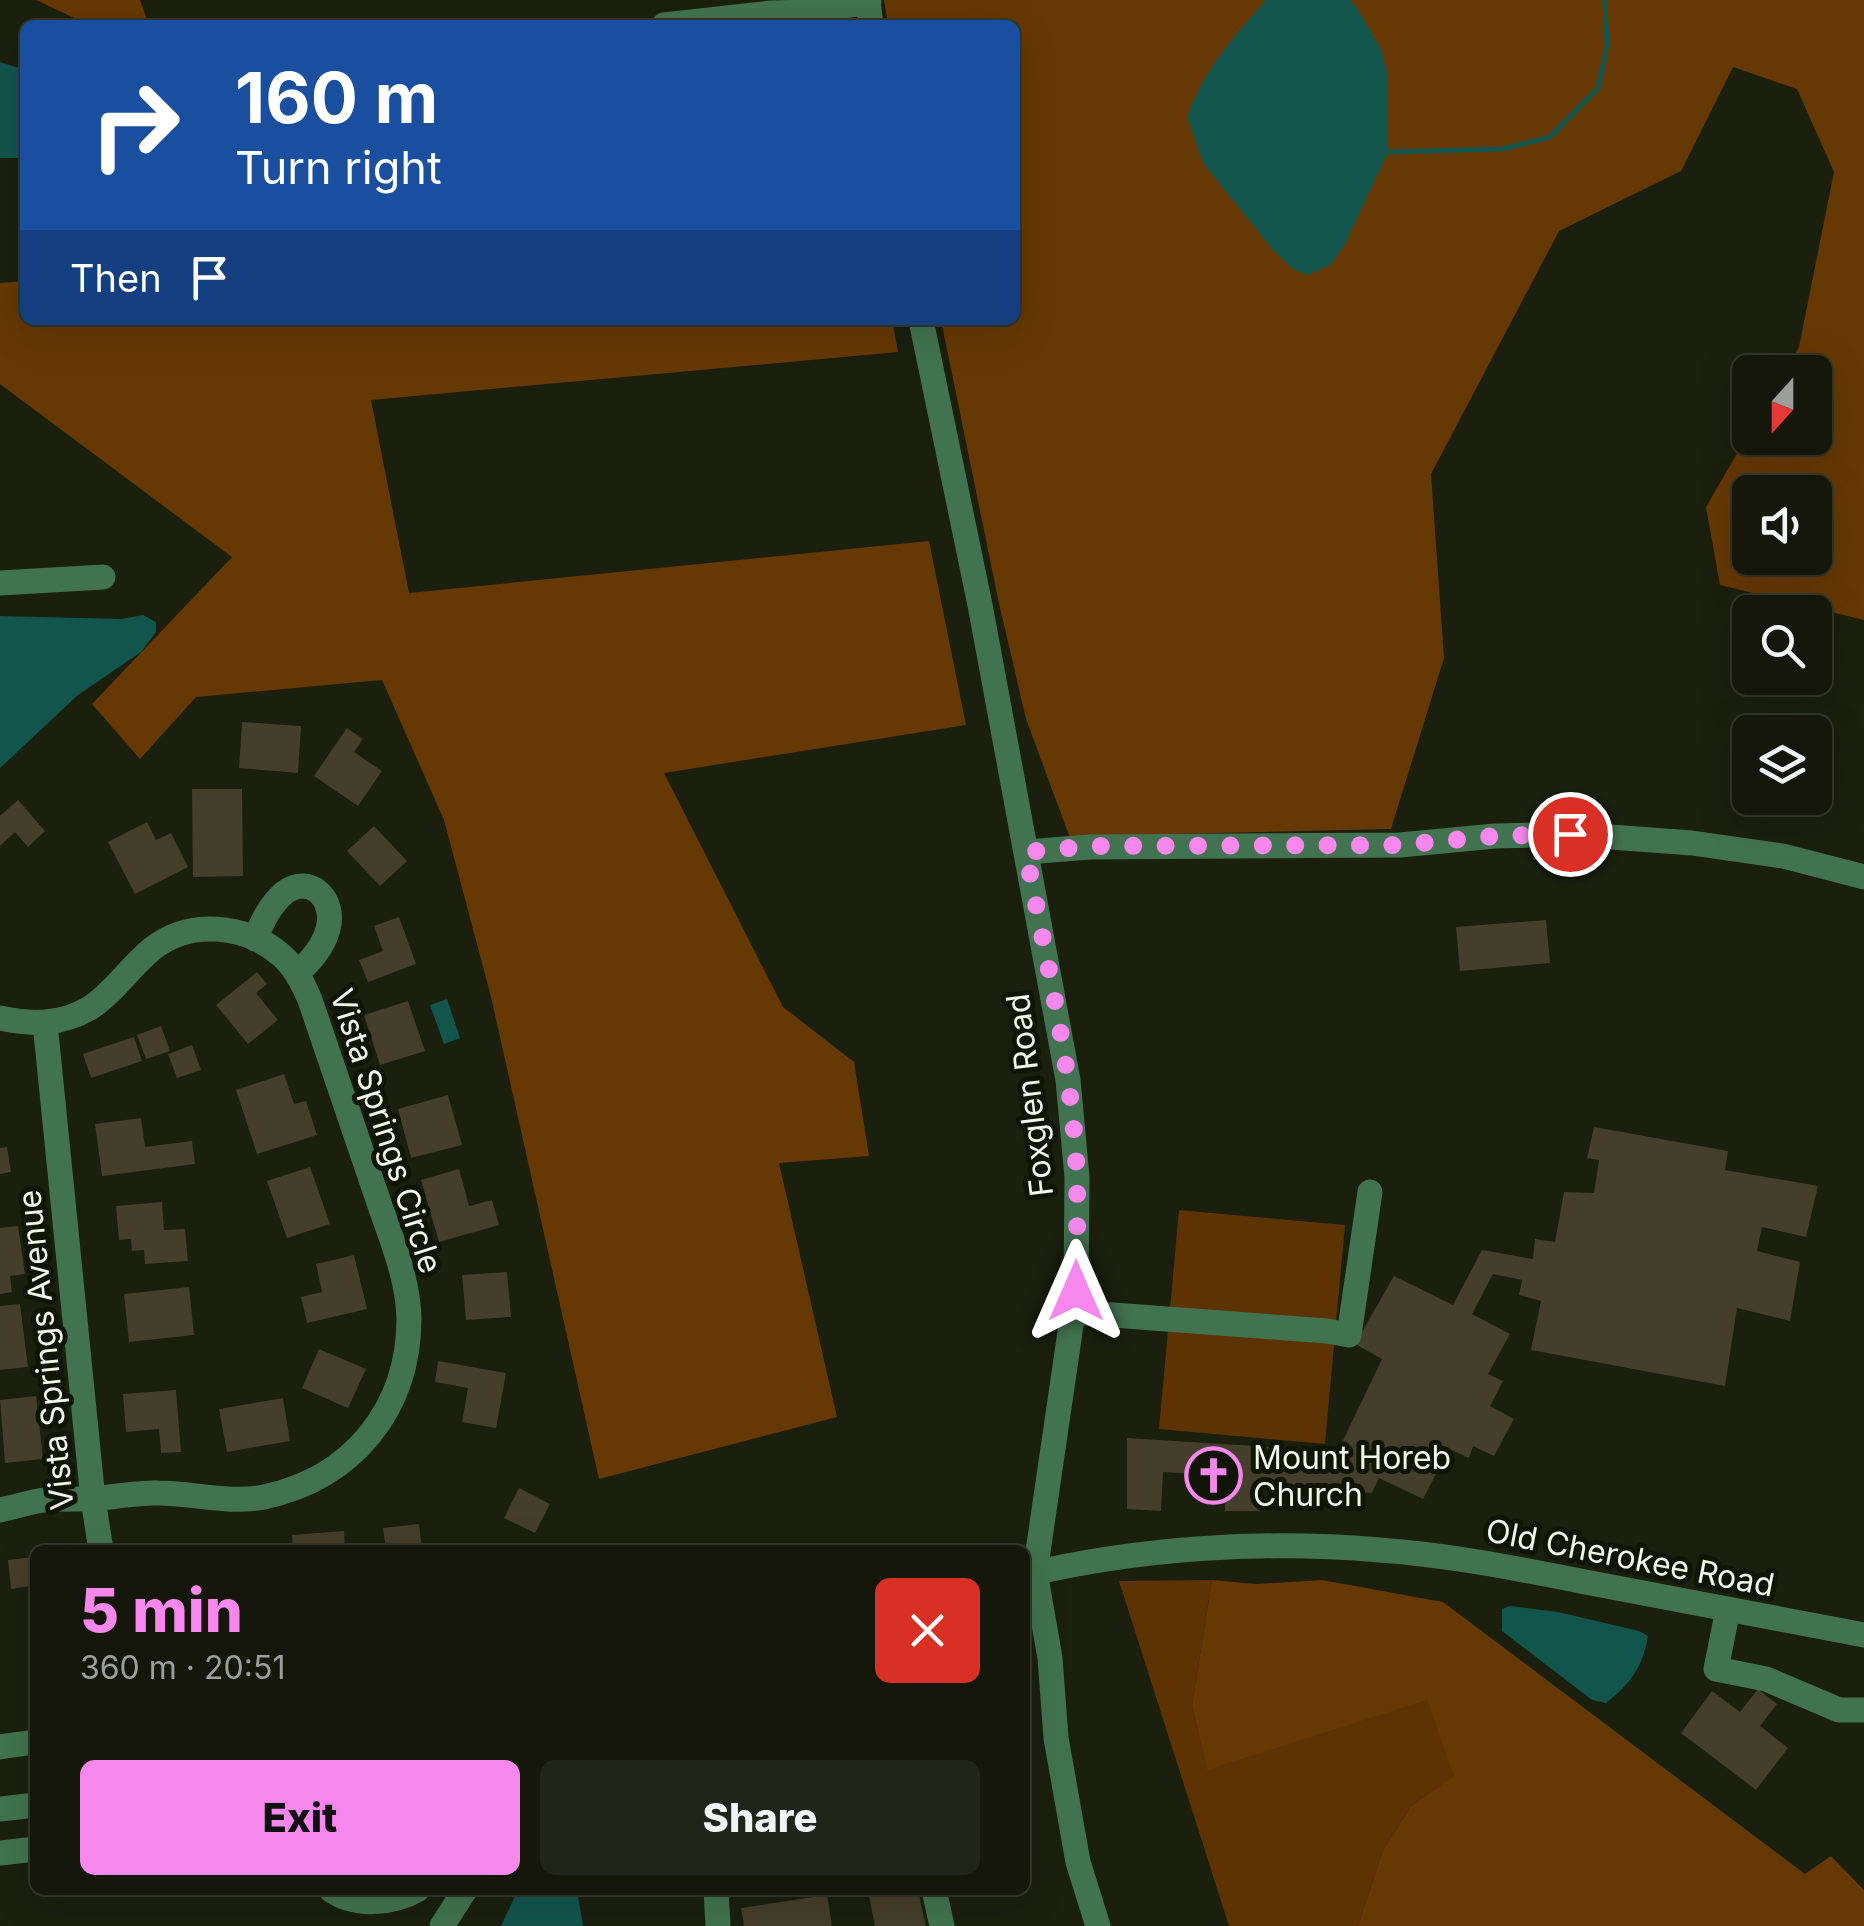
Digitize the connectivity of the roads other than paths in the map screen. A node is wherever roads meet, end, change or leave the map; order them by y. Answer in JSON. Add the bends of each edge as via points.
{"nodes":[{"id":1,"x":870,"y":9,"type":"edge"},
{"id":2,"x":709,"y":20,"type":"edge"},
{"id":3,"x":922,"y":325,"type":"edge"},
{"id":4,"x":103,"y":576,"type":"dead end"},
{"id":5,"x":0,"y":582,"type":"edge"},
{"id":6,"x":1026,"y":852,"type":"junction"},
{"id":7,"x":1864,"y":877,"type":"edge"},
{"id":8,"x":255,"y":939,"type":"junction"},
{"id":9,"x":297,"y":974,"type":"junction"},
{"id":10,"x":0,"y":1018,"type":"edge"},
{"id":11,"x":45,"y":1023,"type":"junction"},
{"id":12,"x":1370,"y":1192,"type":"dead end"},
{"id":13,"x":1074,"y":1312,"type":"junction"},
{"id":14,"x":93,"y":1499,"type":"junction"},
{"id":15,"x":0,"y":1510,"type":"edge"},
{"id":16,"x":100,"y":1545,"type":"edge"},
{"id":17,"x":1030,"y":1573,"type":"edge"},
{"id":18,"x":1728,"y":1609,"type":"junction"},
{"id":19,"x":1864,"y":1636,"type":"edge"},
{"id":20,"x":1864,"y":1710,"type":"edge"},
{"id":21,"x":30,"y":1743,"type":"edge"},
{"id":22,"x":0,"y":1746,"type":"edge"},
{"id":23,"x":30,"y":1806,"type":"edge"},
{"id":24,"x":0,"y":1809,"type":"edge"},
{"id":25,"x":30,"y":1850,"type":"edge"},
{"id":26,"x":0,"y":1853,"type":"edge"},
{"id":27,"x":338,"y":1895,"type":"edge"},
{"id":28,"x":406,"y":1895,"type":"edge"},
{"id":29,"x":462,"y":1895,"type":"edge"},
{"id":30,"x":716,"y":1895,"type":"edge"},
{"id":31,"x":935,"y":1895,"type":"edge"},
{"id":32,"x":442,"y":1926,"type":"edge"},
{"id":33,"x":718,"y":1926,"type":"edge"},
{"id":34,"x":942,"y":1926,"type":"edge"},
{"id":35,"x":1098,"y":1926,"type":"edge"}],
"edges":[{"from":1,"to":2,"type":"street"},
{"from":3,"to":6,"type":"street","name":"Foxglen Road"},
{"from":4,"to":5,"type":"street"},
{"from":6,"to":7,"type":"street","via":[[1400,845],[1570,834],[1783,856]]},
{"from":6,"to":13,"type":"street","name":"Foxglen Road","via":[[1074,1132]]},
{"from":8,"to":9,"type":"street","name":"Vista Springs Circle"},
{"from":8,"to":9,"type":"street","via":[[287,890],[315,889],[326,899],[328,931]]},
{"from":8,"to":11,"type":"street","name":"Vista Springs Circle","via":[[215,928],[182,934],[154,947],[91,1007]]},
{"from":9,"to":14,"type":"street","name":"Vista Springs Circle","via":[[407,1298],[399,1386],[352,1455],[302,1484],[248,1499],[157,1492]]},
{"from":10,"to":11,"type":"street","name":"Vista Springs Circle"},
{"from":11,"to":14,"type":"street","name":"Vista Springs Avenue"},
{"from":12,"to":13,"type":"street","via":[[1349,1334]]},
{"from":13,"to":17,"type":"street","name":"Foxglen Road"},
{"from":14,"to":15,"type":"street","name":"Vista Springs Circle"},
{"from":14,"to":16,"type":"street","name":"Vista Springs Avenue"},
{"from":17,"to":18,"type":"street","name":"Old Cherokee Road","via":[[1170,1552],[1380,1550]]},
{"from":17,"to":35,"type":"street","name":"Foxglen Road","via":[[1050,1658],[1078,1862]]},
{"from":18,"to":19,"type":"street","name":"Old Cherokee Road"},
{"from":18,"to":20,"type":"street","via":[[1716,1669],[1766,1680],[1840,1710]]},
{"from":21,"to":22,"type":"street"},
{"from":23,"to":24,"type":"street"},
{"from":25,"to":26,"type":"street"},
{"from":27,"to":28,"type":"street","via":[[375,1902]]},
{"from":29,"to":32,"type":"street"},
{"from":30,"to":33,"type":"street"},
{"from":31,"to":34,"type":"street"}]}
